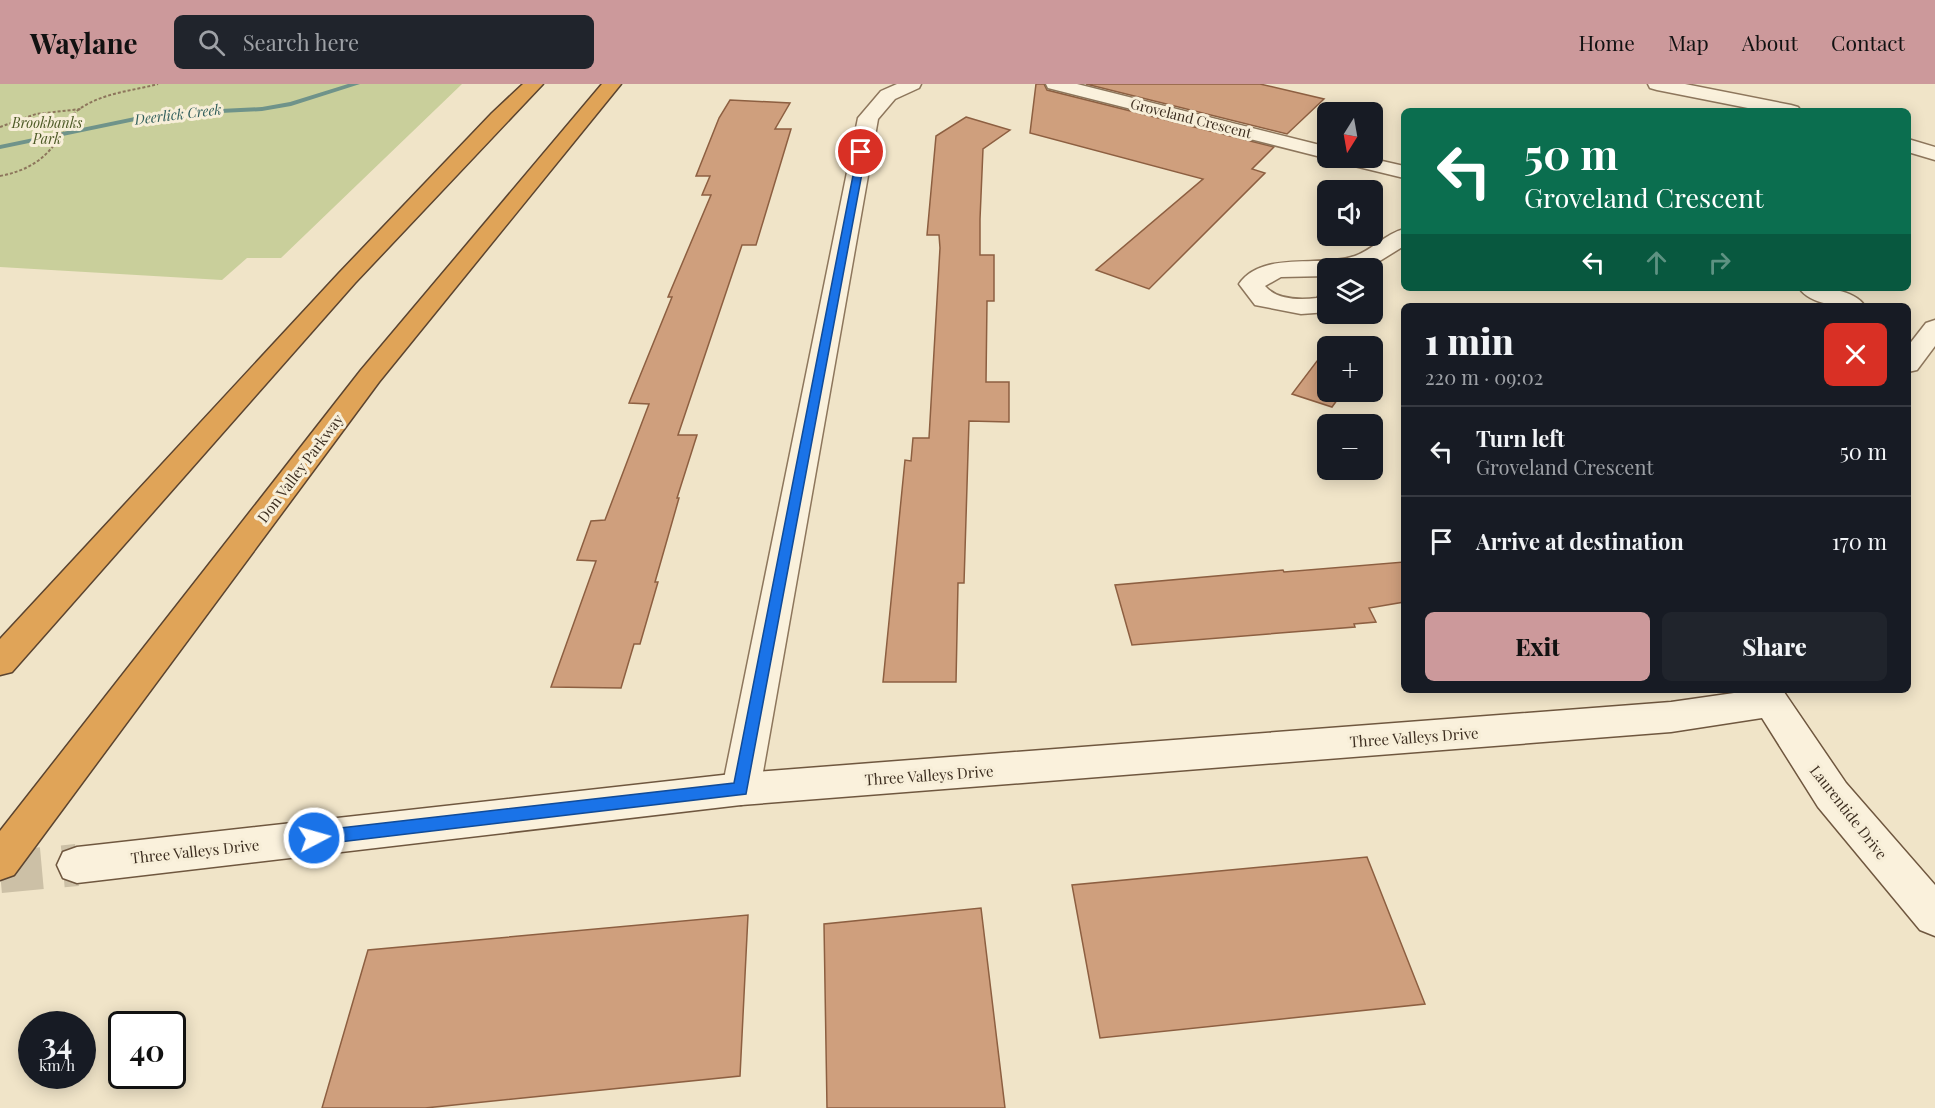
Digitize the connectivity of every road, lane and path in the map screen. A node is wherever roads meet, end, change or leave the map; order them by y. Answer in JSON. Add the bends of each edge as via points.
{"nodes":[{"id":1,"x":158,"y":84,"type":"edge"},
{"id":2,"x":534,"y":84,"type":"edge"},
{"id":3,"x":612,"y":84,"type":"edge"},
{"id":4,"x":912,"y":84,"type":"edge"},
{"id":5,"x":1055,"y":84,"type":"edge"},
{"id":6,"x":1657,"y":84,"type":"edge"},
{"id":7,"x":1776,"y":108,"type":"edge"},
{"id":8,"x":82,"y":109,"type":"junction"},
{"id":9,"x":0,"y":127,"type":"edge"},
{"id":10,"x":1911,"y":146,"type":"edge"},
{"id":11,"x":1317,"y":150,"type":"edge"},
{"id":12,"x":1935,"y":153,"type":"edge"},
{"id":13,"x":1383,"y":167,"type":"edge"},
{"id":14,"x":1401,"y":171,"type":"edge"},
{"id":15,"x":0,"y":176,"type":"edge"},
{"id":16,"x":1401,"y":238,"type":"edge"},
{"id":17,"x":1368,"y":258,"type":"edge"},
{"id":18,"x":1317,"y":272,"type":"edge"},
{"id":19,"x":1818,"y":291,"type":"edge"},
{"id":20,"x":1846,"y":303,"type":"edge"},
{"id":21,"x":1317,"y":306,"type":"edge"},
{"id":22,"x":1924,"y":331,"type":"edge"},
{"id":23,"x":1911,"y":358,"type":"edge"},
{"id":24,"x":0,"y":663,"type":"edge"},
{"id":25,"x":1770,"y":696,"type":"edge"},
{"id":26,"x":741,"y":789,"type":"junction"},
{"id":27,"x":0,"y":862,"type":"edge"},
{"id":28,"x":76,"y":865,"type":"tunnel mouth"},
{"id":29,"x":1935,"y":916,"type":"edge"}],
"edges":[{"from":1,"to":8,"type":"path","via":[[105,96]]},
{"from":2,"to":24,"type":"highway","via":[[347,278]]},
{"from":3,"to":27,"type":"highway","name":"Don Valley Parkway","via":[[370,376]]},
{"from":4,"to":26,"type":"street","via":[[888,95],[868,118]]},
{"from":5,"to":11,"type":"street","name":"Groveland Crescent"},
{"from":6,"to":7,"type":"street"},
{"from":8,"to":9,"type":"path","via":[[36,114]]},
{"from":8,"to":15,"type":"path","via":[[72,116],[50,154],[36,165]]},
{"from":10,"to":12,"type":"street"},
{"from":13,"to":14,"type":"street"},
{"from":16,"to":17,"type":"street"},
{"from":18,"to":21,"type":"street","via":[[1276,270],[1251,284],[1264,300],[1300,307]]},
{"from":19,"to":20,"type":"street"},
{"from":22,"to":23,"type":"street"},
{"from":25,"to":26,"type":"street","name":"Three Valleys Drive","via":[[1671,717]]},
{"from":25,"to":29,"type":"street","name":"Laurentide Drive","via":[[1832,795]]},
{"from":26,"to":28,"type":"street","name":"Three Valleys Drive"}]}
